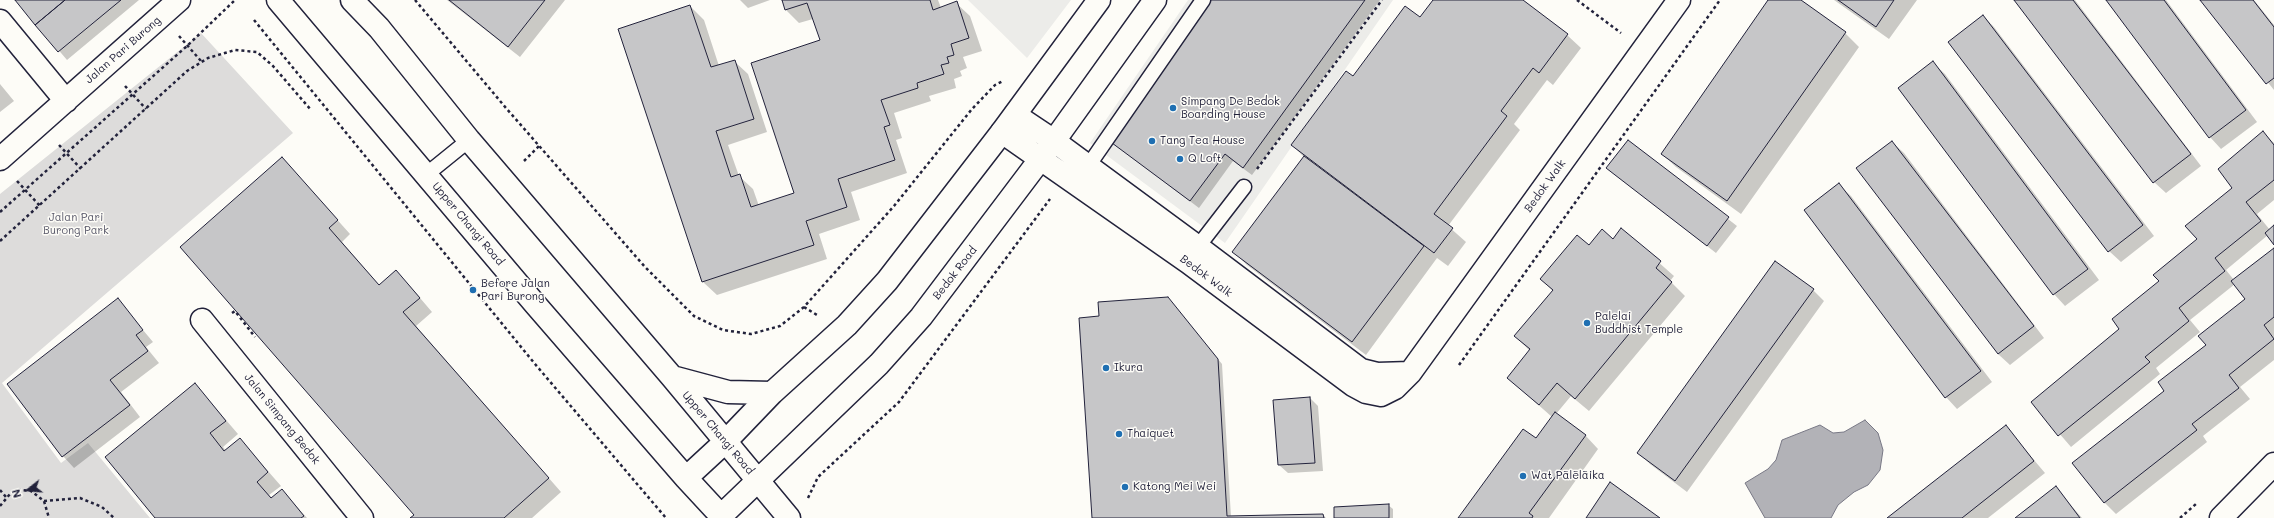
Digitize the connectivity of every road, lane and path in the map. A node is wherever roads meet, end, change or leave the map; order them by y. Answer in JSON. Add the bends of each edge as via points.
{"nodes":[{"id":1,"x":179,"y":0,"type":"edge"},
{"id":2,"x":235,"y":0,"type":"edge"},
{"id":3,"x":278,"y":0,"type":"edge"},
{"id":4,"x":352,"y":0,"type":"edge"},
{"id":5,"x":415,"y":0,"type":"edge"},
{"id":6,"x":1099,"y":0,"type":"edge"},
{"id":7,"x":1155,"y":0,"type":"edge"},
{"id":8,"x":1203,"y":0,"type":"edge"},
{"id":9,"x":1382,"y":0,"type":"edge"},
{"id":10,"x":1576,"y":0,"type":"edge"},
{"id":11,"x":1679,"y":0,"type":"edge"},
{"id":12,"x":1720,"y":0,"type":"edge"},
{"id":13,"x":163,"y":14,"type":"junction"},
{"id":14,"x":254,"y":20,"type":"dead end"},
{"id":15,"x":0,"y":21,"type":"edge"},
{"id":16,"x":187,"y":46,"type":"junction"},
{"id":17,"x":1644,"y":49,"type":"junction"},
{"id":18,"x":201,"y":62,"type":"junction"},
{"id":19,"x":1007,"y":79,"type":"dead end"},
{"id":20,"x":66,"y":101,"type":"junction"},
{"id":21,"x":311,"y":110,"type":"dead end"},
{"id":22,"x":1015,"y":115,"type":"junction"},
{"id":23,"x":40,"y":124,"type":"junction"},
{"id":24,"x":1002,"y":132,"type":"junction"},
{"id":25,"x":469,"y":140,"type":"junction"},
{"id":26,"x":1048,"y":150,"type":"junction"},
{"id":27,"x":67,"y":153,"type":"junction"},
{"id":28,"x":0,"y":159,"type":"edge"},
{"id":29,"x":80,"y":169,"type":"junction"},
{"id":30,"x":427,"y":174,"type":"junction"},
{"id":31,"x":1082,"y":174,"type":"junction"},
{"id":32,"x":1244,"y":187,"type":"joint"},
{"id":33,"x":25,"y":190,"type":"junction"},
{"id":34,"x":40,"y":206,"type":"junction"},
{"id":35,"x":0,"y":212,"type":"edge"},
{"id":36,"x":0,"y":241,"type":"edge"},
{"id":37,"x":1193,"y":254,"type":"junction"},
{"id":38,"x":202,"y":320,"type":"dead end"},
{"id":39,"x":1459,"y":366,"type":"dead end"},
{"id":40,"x":672,"y":377,"type":"junction"},
{"id":41,"x":772,"y":393,"type":"junction"},
{"id":42,"x":725,"y":442,"type":"junction"},
{"id":43,"x":2274,"y":464,"type":"edge"},
{"id":44,"x":686,"y":478,"type":"junction"},
{"id":45,"x":758,"y":482,"type":"junction"},
{"id":46,"x":0,"y":490,"type":"edge"},
{"id":47,"x":6,"y":497,"type":"junction"},
{"id":48,"x":44,"y":501,"type":"junction"},
{"id":49,"x":0,"y":506,"type":"edge"},
{"id":50,"x":722,"y":517,"type":"edge"},
{"id":51,"x":49,"y":518,"type":"edge"},
{"id":52,"x":114,"y":518,"type":"edge"},
{"id":53,"x":362,"y":518,"type":"edge"},
{"id":54,"x":666,"y":518,"type":"edge"},
{"id":55,"x":789,"y":518,"type":"edge"},
{"id":56,"x":2221,"y":518,"type":"edge"}],
"edges":[{"from":1,"to":13,"type":"street","name":"Jalan Pari Burong"},
{"from":2,"to":16,"type":"path"},
{"from":3,"to":30,"type":"street","name":"Upper Changi Road"},
{"from":4,"to":25,"type":"street","name":"Upper Changi Road","via":[[379,28]]},
{"from":5,"to":19,"type":"path","via":[[645,268],[694,316],[723,330],[751,334],[780,326],[804,307],[894,206],[972,109],[995,85]]},
{"from":6,"to":22,"type":"street"},
{"from":7,"to":26,"type":"street","name":"Bedok Road"},
{"from":8,"to":31,"type":"lane"},
{"from":9,"to":32,"type":"path"},
{"from":10,"to":17,"type":"path"},
{"from":11,"to":17,"type":"street","name":"Bedok Walk"},
{"from":12,"to":39,"type":"path"},
{"from":13,"to":16,"type":"path"},
{"from":13,"to":20,"type":"street","name":"Jalan Pari Burong"},
{"from":14,"to":54,"type":"path","via":[[535,364]]},
{"from":15,"to":20,"type":"street"},
{"from":16,"to":18,"type":"path"},
{"from":16,"to":27,"type":"path"},
{"from":17,"to":37,"type":"street","name":"Bedok Walk","via":[[1410,373],[1377,374],[1361,370]]},
{"from":18,"to":21,"type":"path","via":[[235,50],[257,52],[273,66]]},
{"from":18,"to":29,"type":"path","via":[[187,71]]},
{"from":20,"to":23,"type":"street","name":"Jalan Pari Burong"},
{"from":22,"to":24,"type":"street"},
{"from":22,"to":26,"type":"street","name":"Bedok Walk"},
{"from":23,"to":27,"type":"path"},
{"from":23,"to":28,"type":"street","name":"Jalan Pari Burong"},
{"from":24,"to":26,"type":"street","name":"Bedok Walk"},
{"from":24,"to":41,"type":"street","via":[[887,281],[847,325]]},
{"from":25,"to":30,"type":"lane"},
{"from":25,"to":40,"type":"street","name":"Upper Changi Road"},
{"from":26,"to":31,"type":"street","name":"Bedok Walk"},
{"from":26,"to":45,"type":"street","name":"Bedok Road","via":[[921,317],[879,364]]},
{"from":27,"to":29,"type":"path"},
{"from":27,"to":33,"type":"path"},
{"from":29,"to":34,"type":"path"},
{"from":30,"to":44,"type":"street","name":"Upper Changi Road"},
{"from":31,"to":37,"type":"street","name":"Bedok Walk"},
{"from":32,"to":37,"type":"lane"},
{"from":33,"to":34,"type":"path"},
{"from":33,"to":35,"type":"path"},
{"from":34,"to":36,"type":"path"},
{"from":38,"to":53,"type":"street","name":"Jalan Simpang Bedok"},
{"from":40,"to":41,"type":"street","via":[[728,392]]},
{"from":40,"to":42,"type":"street","name":"Upper Changi Road"},
{"from":41,"to":42,"type":"street"},
{"from":42,"to":44,"type":"street"},
{"from":42,"to":45,"type":"street","name":"Upper Changi Road"},
{"from":43,"to":56,"type":"street"},
{"from":44,"to":50,"type":"street","name":"Upper Changi Road"},
{"from":45,"to":50,"type":"street","name":"Bedok Road"},
{"from":45,"to":55,"type":"street","name":"Upper Changi Road"},
{"from":46,"to":47,"type":"path"},
{"from":47,"to":48,"type":"path","via":[[26,490],[36,493]]},
{"from":47,"to":49,"type":"path"},
{"from":48,"to":51,"type":"path"},
{"from":48,"to":52,"type":"path","via":[[80,498],[102,507]]}]}
